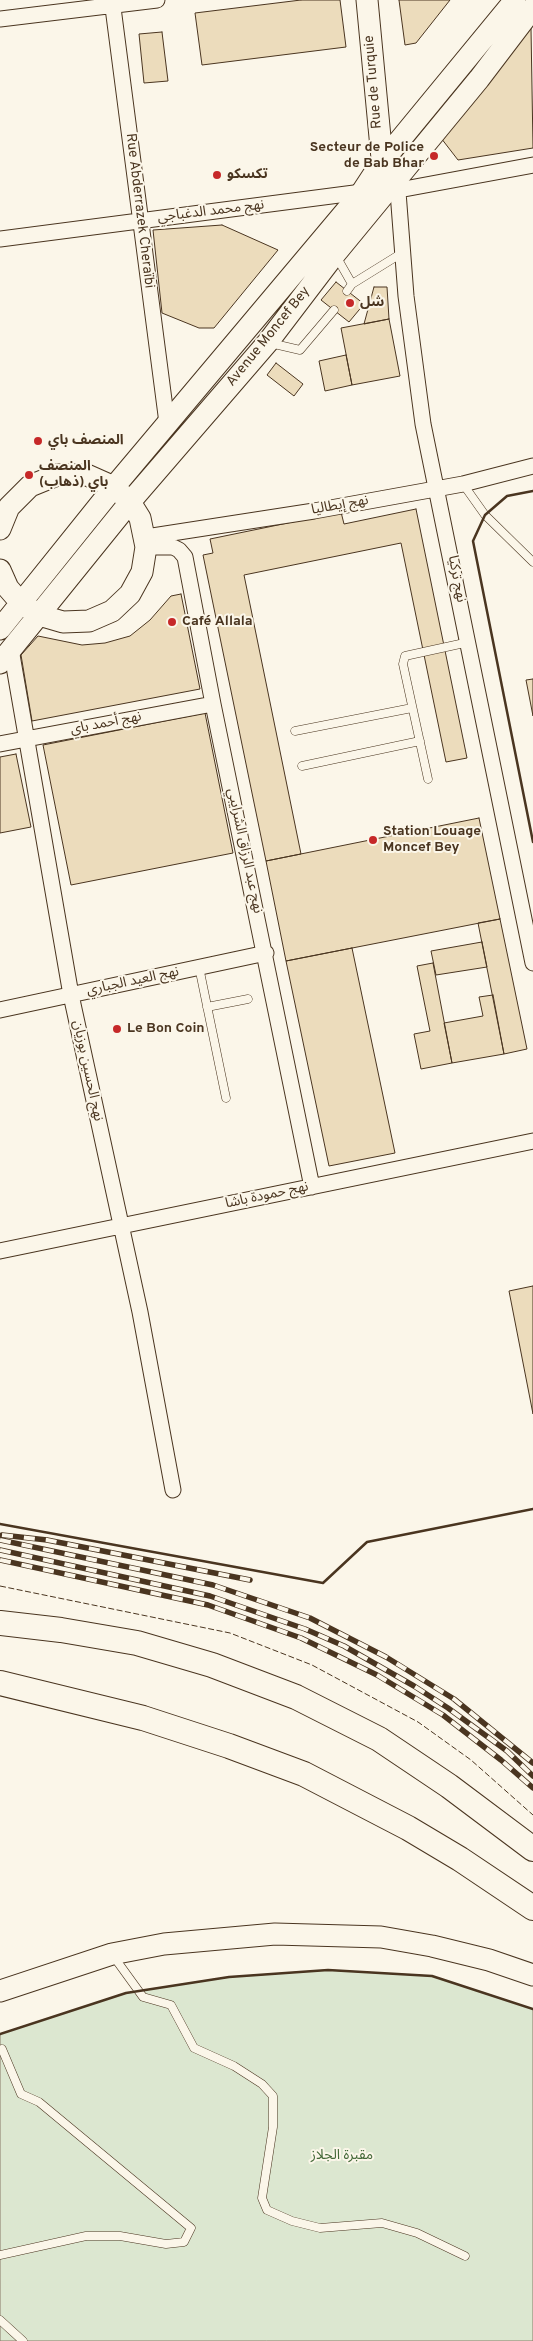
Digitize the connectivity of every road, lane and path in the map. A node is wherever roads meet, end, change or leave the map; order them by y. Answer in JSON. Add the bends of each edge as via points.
{"nodes":[{"id":1,"x":157,"y":0,"type":"edge"},
{"id":2,"x":367,"y":0,"type":"edge"},
{"id":3,"x":515,"y":0,"type":"edge"},
{"id":4,"x":113,"y":3,"type":"edge"},
{"id":5,"x":533,"y":8,"type":"edge"},
{"id":6,"x":0,"y":19,"type":"edge"},
{"id":7,"x":381,"y":163,"type":"junction"},
{"id":8,"x":533,"y":165,"type":"edge"},
{"id":9,"x":362,"y":192,"type":"junction"},
{"id":10,"x":393,"y":192,"type":"junction"},
{"id":11,"x":140,"y":221,"type":"junction"},
{"id":12,"x":0,"y":239,"type":"edge"},
{"id":13,"x":402,"y":253,"type":"junction"},
{"id":14,"x":335,"y":254,"type":"junction"},
{"id":15,"x":334,"y":310,"type":"dead end"},
{"id":16,"x":268,"y":342,"type":"junction"},
{"id":17,"x":167,"y":423,"type":"junction"},
{"id":18,"x":533,"y":466,"type":"edge"},
{"id":19,"x":463,"y":484,"type":"junction"},
{"id":20,"x":114,"y":486,"type":"junction"},
{"id":21,"x":438,"y":488,"type":"junction"},
{"id":22,"x":130,"y":502,"type":"junction"},
{"id":23,"x":0,"y":529,"type":"edge"},
{"id":24,"x":146,"y":542,"type":"junction"},
{"id":25,"x":533,"y":562,"type":"edge"},
{"id":26,"x":0,"y":570,"type":"edge"},
{"id":27,"x":21,"y":603,"type":"junction"},
{"id":28,"x":39,"y":615,"type":"junction"},
{"id":29,"x":0,"y":630,"type":"edge"},
{"id":30,"x":469,"y":642,"type":"junction"},
{"id":31,"x":6,"y":656,"type":"edge"},
{"id":32,"x":213,"y":704,"type":"junction"},
{"id":33,"x":412,"y":708,"type":"junction"},
{"id":34,"x":295,"y":731,"type":"dead end"},
{"id":35,"x":25,"y":740,"type":"junction"},
{"id":36,"x":420,"y":741,"type":"junction"},
{"id":37,"x":0,"y":744,"type":"edge"},
{"id":38,"x":302,"y":766,"type":"dead end"},
{"id":39,"x":428,"y":779,"type":"dead end"},
{"id":40,"x":266,"y":953,"type":"junction"},
{"id":41,"x":533,"y":963,"type":"edge"},
{"id":42,"x":199,"y":967,"type":"junction"},
{"id":43,"x":71,"y":995,"type":"junction"},
{"id":44,"x":248,"y":999,"type":"dead end"},
{"id":45,"x":207,"y":1007,"type":"junction"},
{"id":46,"x":0,"y":1010,"type":"edge"},
{"id":47,"x":226,"y":1098,"type":"dead end"},
{"id":48,"x":533,"y":1141,"type":"edge"},
{"id":49,"x":312,"y":1187,"type":"junction"},
{"id":50,"x":120,"y":1227,"type":"junction"},
{"id":51,"x":0,"y":1251,"type":"edge"},
{"id":52,"x":174,"y":1490,"type":"dead end"},
{"id":53,"x":0,"y":1623,"type":"edge"},
{"id":54,"x":0,"y":1683,"type":"edge"},
{"id":55,"x":533,"y":1849,"type":"edge"},
{"id":56,"x":533,"y":1908,"type":"edge"},
{"id":57,"x":112,"y":1954,"type":"junction"},
{"id":58,"x":533,"y":1975,"type":"edge"},
{"id":59,"x":0,"y":1991,"type":"edge"},
{"id":60,"x":2,"y":2049,"type":"dead end"},
{"id":61,"x":0,"y":2255,"type":"edge"},
{"id":62,"x":465,"y":2256,"type":"dead end"},
{"id":63,"x":0,"y":2320,"type":"edge"},
{"id":64,"x":23,"y":2341,"type":"edge"}],
"edges":[{"from":1,"to":4,"type":"street"},
{"from":2,"to":7,"type":"main road","name":"Rue de Turquie"},
{"from":3,"to":7,"type":"main road","name":"Avenue Moncef Bey"},
{"from":4,"to":6,"type":"street"},
{"from":4,"to":11,"type":"street","name":"Rue Abderrazek Cheraïbi"},
{"from":5,"to":10,"type":"main road","name":"Avenue Moncef Bey"},
{"from":7,"to":9,"type":"main road","name":"Avenue Moncef Bey"},
{"from":7,"to":10,"type":"main road","name":"نهج تركيا"},
{"from":8,"to":10,"type":"street"},
{"from":9,"to":11,"type":"street","name":"نهج محمد الدغباجي"},
{"from":9,"to":17,"type":"main road","name":"Avenue Moncef Bey"},
{"from":10,"to":13,"type":"street","name":"نهج تركيا"},
{"from":10,"to":14,"type":"main road","name":"Avenue Moncef Bey"},
{"from":11,"to":12,"type":"street","name":"نهج محمد الدغباجي"},
{"from":11,"to":17,"type":"street","name":"Rue Abderrazek Cheraïbi"},
{"from":13,"to":14,"type":"lane","via":[[350,287]]},
{"from":13,"to":21,"type":"street","name":"نهج تركيا","via":[[424,424]]},
{"from":14,"to":16,"type":"main road","name":"Avenue Moncef Bey"},
{"from":15,"to":16,"type":"lane","via":[[300,350]]},
{"from":16,"to":22,"type":"main road","name":"Avenue Moncef Bey"},
{"from":17,"to":20,"type":"main road","name":"Avenue Moncef Bey"},
{"from":18,"to":19,"type":"street","name":"نهج إيطاليا"},
{"from":19,"to":21,"type":"street","name":"نهج إيطاليا"},
{"from":19,"to":25,"type":"lane","via":[[485,514]]},
{"from":20,"to":22,"type":"main road"},
{"from":20,"to":23,"type":"main road","via":[[87,475],[57,475],[30,486],[9,507]]},
{"from":20,"to":27,"type":"main road","name":"Avenue Moncef Bey"},
{"from":21,"to":24,"type":"street","name":"نهج إيطاليا"},
{"from":21,"to":30,"type":"street","name":"نهج تركيا"},
{"from":22,"to":24,"type":"main road","via":[[140,518]]},
{"from":22,"to":28,"type":"main road","name":"Avenue Moncef Bey"},
{"from":24,"to":28,"type":"main road","via":[[142,572],[130,594],[112,611],[88,621],[63,622]]},
{"from":24,"to":32,"type":"street","name":"نهج عبد الرزاق الشرايبي","via":[[173,547],[184,554]]},
{"from":26,"to":27,"type":"main road","via":[[8,588]]},
{"from":27,"to":28,"type":"main road"},
{"from":27,"to":29,"type":"main road","name":"Avenue Moncef Bey"},
{"from":28,"to":31,"type":"main road","name":"Avenue Moncef Bey"},
{"from":30,"to":33,"type":"lane","via":[[405,656],[403,664]]},
{"from":30,"to":41,"type":"street","name":"نهج تركيا"},
{"from":31,"to":35,"type":"street","name":"نهج الحسين بوزيان"},
{"from":32,"to":35,"type":"street","name":"نهج أحمد باي"},
{"from":32,"to":40,"type":"street","name":"نهج عبد الرزاق الشرايبي"},
{"from":33,"to":34,"type":"lane"},
{"from":33,"to":36,"type":"lane"},
{"from":35,"to":37,"type":"street","name":"نهج أحمد باي"},
{"from":35,"to":43,"type":"street","name":"نهج الحسين بوزيان"},
{"from":36,"to":38,"type":"lane"},
{"from":36,"to":39,"type":"lane"},
{"from":40,"to":42,"type":"street","name":"نهج العيد الجباري"},
{"from":40,"to":49,"type":"street","name":"نهج عبد الرزاق الشرايبي"},
{"from":42,"to":43,"type":"street","name":"نهج العيد الجباري"},
{"from":42,"to":45,"type":"lane"},
{"from":43,"to":46,"type":"street","name":"نهج العيد الجباري"},
{"from":43,"to":50,"type":"street","name":"نهج الحسين بوزيان"},
{"from":44,"to":45,"type":"lane"},
{"from":45,"to":47,"type":"lane"},
{"from":48,"to":49,"type":"street","name":"نهج حمودة باشا"},
{"from":49,"to":50,"type":"street","name":"نهج حمودة باشا"},
{"from":50,"to":51,"type":"street","name":"نهج حمودة باشا"},
{"from":50,"to":52,"type":"street","name":"نهج الحسين بوزيان"},
{"from":53,"to":55,"type":"main road","via":[[137,1643],[212,1665],[296,1697],[379,1739]]},
{"from":54,"to":56,"type":"main road","via":[[143,1718],[304,1774],[417,1833]]},
{"from":57,"to":58,"type":"main road","via":[[222,1937],[331,1934],[381,1937],[432,1946]]},
{"from":57,"to":59,"type":"main road"},
{"from":57,"to":62,"type":"lane","via":[[143,1997],[170,2006],[194,2048],[234,2066],[262,2084],[273,2096],[273,2127],[262,2198],[267,2210],[320,2228],[382,2223],[417,2233]]},
{"from":60,"to":61,"type":"lane","via":[[21,2094],[39,2102],[191,2228],[184,2242],[166,2244],[120,2236],[86,2236]]},
{"from":63,"to":64,"type":"lane"}]}
